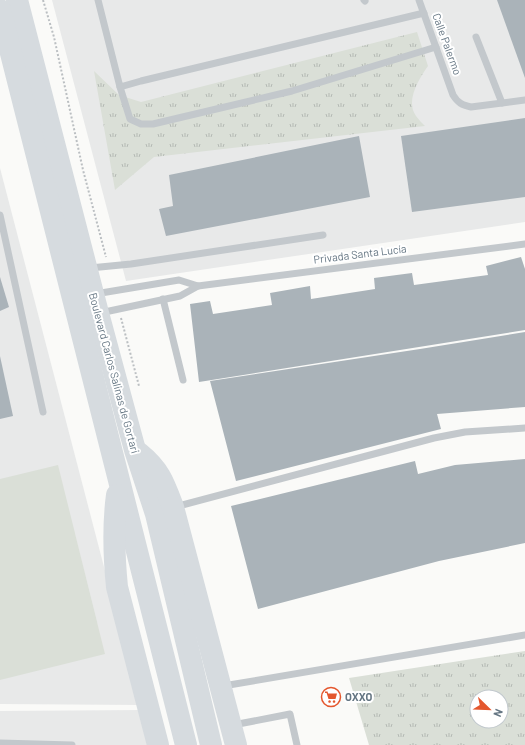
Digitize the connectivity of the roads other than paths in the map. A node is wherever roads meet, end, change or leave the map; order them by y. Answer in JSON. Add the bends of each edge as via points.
{"nodes":[{"id":1,"x":17,"y":0,"type":"edge"},
{"id":2,"x":98,"y":0,"type":"edge"},
{"id":3,"x":419,"y":0,"type":"edge"},
{"id":4,"x":0,"y":10,"type":"edge"},
{"id":5,"x":424,"y":13,"type":"junction"},
{"id":6,"x":476,"y":37,"type":"dead end"},
{"id":7,"x":436,"y":48,"type":"junction"},
{"id":8,"x":120,"y":87,"type":"junction"},
{"id":9,"x":525,"y":100,"type":"edge"},
{"id":10,"x":502,"y":103,"type":"junction"},
{"id":11,"x":0,"y":215,"type":"edge"},
{"id":12,"x":323,"y":235,"type":"dead end"},
{"id":13,"x":525,"y":244,"type":"edge"},
{"id":14,"x":86,"y":269,"type":"junction"},
{"id":15,"x":198,"y":286,"type":"junction"},
{"id":16,"x":163,"y":299,"type":"junction"},
{"id":17,"x":95,"y":304,"type":"junction"},
{"id":18,"x":183,"y":380,"type":"dead end"},
{"id":19,"x":42,"y":412,"type":"dead end"},
{"id":20,"x":525,"y":428,"type":"edge"},
{"id":21,"x":135,"y":450,"type":"junction"},
{"id":22,"x":119,"y":476,"type":"junction"},
{"id":23,"x":174,"y":507,"type":"junction"},
{"id":24,"x":525,"y":635,"type":"edge"},
{"id":25,"x":220,"y":686,"type":"junction"},
{"id":26,"x":233,"y":735,"type":"edge"},
{"id":27,"x":0,"y":743,"type":"edge"},
{"id":28,"x":72,"y":745,"type":"edge"},
{"id":29,"x":158,"y":745,"type":"edge"},
{"id":30,"x":186,"y":745,"type":"edge"},
{"id":31,"x":211,"y":745,"type":"edge"},
{"id":32,"x":297,"y":745,"type":"edge"}],
"edges":[{"from":1,"to":14,"type":"main road","name":"Boulevard Carlos Salinas de Gortari"},
{"from":2,"to":8,"type":"lane"},
{"from":3,"to":5,"type":"lane","name":"Calle Palermo"},
{"from":4,"to":22,"type":"main road","name":"Boulevard Carlos Salinas de Gortari"},
{"from":5,"to":7,"type":"lane","name":"Calle Palermo"},
{"from":5,"to":8,"type":"lane"},
{"from":6,"to":10,"type":"lane"},
{"from":7,"to":8,"type":"lane","via":[[292,90],[145,125],[130,119]]},
{"from":7,"to":10,"type":"lane","name":"Calle Palermo","via":[[457,101],[471,107]]},
{"from":9,"to":10,"type":"lane"},
{"from":11,"to":19,"type":"lane"},
{"from":12,"to":14,"type":"lane"},
{"from":13,"to":15,"type":"lane","name":"Privada Santa Lucía"},
{"from":14,"to":17,"type":"main road","name":"Boulevard Carlos Salinas de Gortari"},
{"from":15,"to":16,"type":"lane","name":"Privada Santa Lucía","via":[[180,296]]},
{"from":15,"to":17,"type":"lane","name":"Privada Santa Lucía","via":[[179,280]]},
{"from":16,"to":17,"type":"lane","name":"Privada Santa Lucía","via":[[119,308]]},
{"from":16,"to":18,"type":"lane"},
{"from":17,"to":21,"type":"main road","name":"Boulevard Carlos Salinas de Gortari"},
{"from":20,"to":23,"type":"lane","via":[[465,432],[434,438]]},
{"from":21,"to":23,"type":"main road","via":[[157,470]]},
{"from":21,"to":31,"type":"main road","name":"Boulevard Carlos Salinas de Gortari","via":[[156,514]]},
{"from":22,"to":29,"type":"main road","via":[[115,507],[117,587]]},
{"from":22,"to":30,"type":"main road","name":"Boulevard Carlos Salinas de Gortari"},
{"from":23,"to":25,"type":"main road"},
{"from":24,"to":25,"type":"lane"},
{"from":25,"to":26,"type":"main road"},
{"from":26,"to":32,"type":"lane","via":[[290,714]]},
{"from":27,"to":28,"type":"lane"}]}
